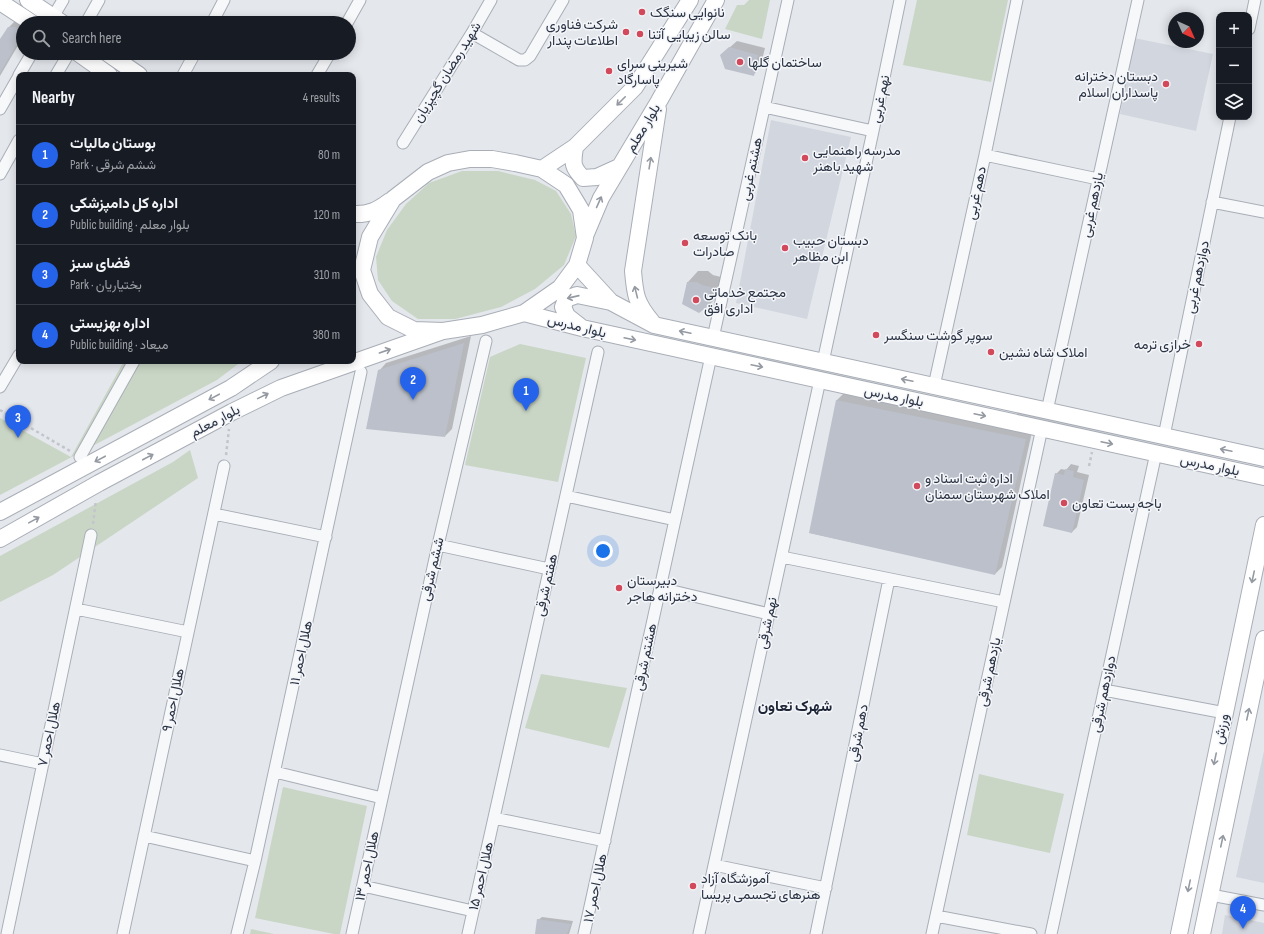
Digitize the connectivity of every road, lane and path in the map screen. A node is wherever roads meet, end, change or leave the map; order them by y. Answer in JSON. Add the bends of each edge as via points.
{"nodes":[{"id":1,"x":28,"y":0,"type":"edge"},
{"id":2,"x":63,"y":0,"type":"edge"},
{"id":3,"x":99,"y":0,"type":"edge"},
{"id":4,"x":224,"y":0,"type":"edge"},
{"id":5,"x":360,"y":0,"type":"edge"},
{"id":6,"x":491,"y":0,"type":"edge"},
{"id":7,"x":563,"y":0,"type":"edge"},
{"id":8,"x":690,"y":0,"type":"edge"},
{"id":9,"x":716,"y":0,"type":"edge"},
{"id":10,"x":788,"y":0,"type":"edge"},
{"id":11,"x":900,"y":0,"type":"edge"},
{"id":12,"x":1017,"y":0,"type":"edge"},
{"id":13,"x":1138,"y":0,"type":"edge"},
{"id":14,"x":1255,"y":0,"type":"edge"},
{"id":15,"x":2,"y":6,"type":"edge"},
{"id":16,"x":1252,"y":14,"type":"edge"},
{"id":17,"x":20,"y":16,"type":"edge"},
{"id":18,"x":52,"y":16,"type":"edge"},
{"id":19,"x":59,"y":16,"type":"edge"},
{"id":20,"x":90,"y":16,"type":"edge"},
{"id":21,"x":216,"y":16,"type":"edge"},
{"id":22,"x":351,"y":16,"type":"edge"},
{"id":23,"x":472,"y":33,"type":"junction"},
{"id":24,"x":28,"y":60,"type":"edge"},
{"id":25,"x":65,"y":60,"type":"edge"},
{"id":26,"x":88,"y":60,"type":"edge"},
{"id":27,"x":117,"y":60,"type":"edge"},
{"id":28,"x":191,"y":60,"type":"edge"},
{"id":29,"x":326,"y":60,"type":"edge"},
{"id":30,"x":21,"y":72,"type":"edge"},
{"id":31,"x":58,"y":72,"type":"edge"},
{"id":32,"x":105,"y":72,"type":"edge"},
{"id":33,"x":135,"y":72,"type":"edge"},
{"id":34,"x":185,"y":72,"type":"edge"},
{"id":35,"x":319,"y":72,"type":"edge"},
{"id":36,"x":16,"y":80,"type":"edge"},
{"id":37,"x":659,"y":101,"type":"junction"},
{"id":38,"x":764,"y":107,"type":"junction"},
{"id":39,"x":0,"y":109,"type":"edge"},
{"id":40,"x":1229,"y":120,"type":"edge"},
{"id":41,"x":873,"y":131,"type":"junction"},
{"id":42,"x":403,"y":143,"type":"dead end"},
{"id":43,"x":16,"y":145,"type":"edge"},
{"id":44,"x":575,"y":147,"type":"junction"},
{"id":45,"x":985,"y":155,"type":"junction"},
{"id":46,"x":619,"y":167,"type":"junction"},
{"id":47,"x":542,"y":170,"type":"junction"},
{"id":48,"x":0,"y":174,"type":"edge"},
{"id":49,"x":1098,"y":179,"type":"junction"},
{"id":50,"x":393,"y":199,"type":"junction"},
{"id":51,"x":1212,"y":202,"type":"junction"},
{"id":52,"x":1264,"y":212,"type":"edge"},
{"id":53,"x":356,"y":214,"type":"edge"},
{"id":54,"x":585,"y":238,"type":"junction"},
{"id":55,"x":358,"y":265,"type":"edge"},
{"id":56,"x":577,"y":265,"type":"junction"},
{"id":57,"x":611,"y":302,"type":"junction"},
{"id":58,"x":524,"y":313,"type":"junction"},
{"id":59,"x":654,"y":325,"type":"junction"},
{"id":60,"x":582,"y":328,"type":"junction"},
{"id":61,"x":443,"y":331,"type":"junction"},
{"id":62,"x":714,"y":338,"type":"junction"},
{"id":63,"x":486,"y":341,"type":"dead end"},
{"id":64,"x":598,"y":352,"type":"dead end"},
{"id":65,"x":711,"y":356,"type":"junction"},
{"id":66,"x":356,"y":358,"type":"edge"},
{"id":67,"x":16,"y":359,"type":"edge"},
{"id":68,"x":823,"y":362,"type":"junction"},
{"id":69,"x":132,"y":364,"type":"edge"},
{"id":70,"x":267,"y":364,"type":"edge"},
{"id":71,"x":337,"y":364,"type":"edge"},
{"id":72,"x":327,"y":367,"type":"edge"},
{"id":73,"x":361,"y":372,"type":"dead end"},
{"id":74,"x":820,"y":380,"type":"junction"},
{"id":75,"x":934,"y":386,"type":"junction"},
{"id":76,"x":0,"y":387,"type":"edge"},
{"id":77,"x":958,"y":391,"type":"junction"},
{"id":78,"x":0,"y":410,"type":"edge"},
{"id":79,"x":955,"y":410,"type":"junction"},
{"id":80,"x":1047,"y":411,"type":"junction"},
{"id":81,"x":232,"y":412,"type":"junction"},
{"id":82,"x":1042,"y":428,"type":"junction"},
{"id":83,"x":1164,"y":436,"type":"junction"},
{"id":84,"x":1156,"y":453,"type":"junction"},
{"id":85,"x":80,"y":457,"type":"joint"},
{"id":86,"x":1264,"y":458,"type":"edge"},
{"id":87,"x":224,"y":466,"type":"joint"},
{"id":88,"x":1264,"y":477,"type":"edge"},
{"id":89,"x":99,"y":483,"type":"junction"},
{"id":90,"x":566,"y":496,"type":"junction"},
{"id":91,"x":0,"y":512,"type":"edge"},
{"id":92,"x":214,"y":514,"type":"junction"},
{"id":93,"x":675,"y":520,"type":"junction"},
{"id":94,"x":1264,"y":525,"type":"edge"},
{"id":95,"x":91,"y":534,"type":"joint"},
{"id":96,"x":326,"y":537,"type":"junction"},
{"id":97,"x":0,"y":539,"type":"edge"},
{"id":98,"x":438,"y":545,"type":"junction"},
{"id":99,"x":782,"y":557,"type":"junction"},
{"id":100,"x":549,"y":569,"type":"junction"},
{"id":101,"x":889,"y":579,"type":"junction"},
{"id":102,"x":660,"y":588,"type":"junction"},
{"id":103,"x":1004,"y":602,"type":"junction"},
{"id":104,"x":76,"y":609,"type":"junction"},
{"id":105,"x":769,"y":614,"type":"junction"},
{"id":106,"x":188,"y":632,"type":"junction"},
{"id":107,"x":1264,"y":639,"type":"edge"},
{"id":108,"x":1233,"y":675,"type":"junction"},
{"id":109,"x":1256,"y":678,"type":"junction"},
{"id":110,"x":1104,"y":690,"type":"junction"},
{"id":111,"x":1225,"y":713,"type":"junction"},
{"id":112,"x":0,"y":755,"type":"edge"},
{"id":113,"x":43,"y":764,"type":"junction"},
{"id":114,"x":275,"y":772,"type":"junction"},
{"id":115,"x":382,"y":798,"type":"junction"},
{"id":116,"x":494,"y":818,"type":"junction"},
{"id":117,"x":144,"y":836,"type":"junction"},
{"id":118,"x":605,"y":841,"type":"junction"},
{"id":119,"x":255,"y":861,"type":"junction"},
{"id":120,"x":714,"y":866,"type":"junction"},
{"id":121,"x":363,"y":886,"type":"junction"},
{"id":122,"x":826,"y":888,"type":"junction"},
{"id":123,"x":1211,"y":895,"type":"junction"},
{"id":124,"x":1264,"y":905,"type":"edge"},
{"id":125,"x":473,"y":910,"type":"junction"},
{"id":126,"x":936,"y":916,"type":"junction"},
{"id":127,"x":7,"y":934,"type":"edge"},
{"id":128,"x":122,"y":934,"type":"edge"},
{"id":129,"x":237,"y":934,"type":"edge"},
{"id":130,"x":352,"y":934,"type":"edge"},
{"id":131,"x":468,"y":934,"type":"edge"},
{"id":132,"x":586,"y":934,"type":"edge"},
{"id":133,"x":699,"y":934,"type":"edge"},
{"id":134,"x":816,"y":934,"type":"edge"},
{"id":135,"x":932,"y":934,"type":"edge"},
{"id":136,"x":1031,"y":934,"type":"edge"},
{"id":137,"x":1051,"y":934,"type":"edge"},
{"id":138,"x":1179,"y":934,"type":"edge"},
{"id":139,"x":1202,"y":934,"type":"edge"}],
"edges":[{"from":1,"to":18,"type":"main road"},
{"from":2,"to":19,"type":"street"},
{"from":3,"to":20,"type":"street"},
{"from":4,"to":21,"type":"street"},
{"from":5,"to":22,"type":"street"},
{"from":6,"to":23,"type":"street","name":"شهید رمضان گچپزیان"},
{"from":7,"to":23,"type":"street","via":[[530,56],[525,60],[519,60]]},
{"from":8,"to":44,"type":"main road","name":"بلوار معلم","one_way":true,"via":[[635,87]]},
{"from":9,"to":37,"type":"main road","name":"بلوار معلم"},
{"from":10,"to":38,"type":"street","name":"هشتم غربی"},
{"from":11,"to":41,"type":"street","name":"نهم غربی"},
{"from":12,"to":45,"type":"street","name":"دهم غربی"},
{"from":13,"to":49,"type":"street","name":"یازدهم غربی"},
{"from":14,"to":16,"type":"street"},
{"from":15,"to":17,"type":"main road"},
{"from":23,"to":42,"type":"street","name":"شهید رمضان گچپزیان"},
{"from":24,"to":30,"type":"street"},
{"from":25,"to":31,"type":"street"},
{"from":26,"to":32,"type":"main road"},
{"from":27,"to":33,"type":"main road"},
{"from":28,"to":34,"type":"street"},
{"from":29,"to":35,"type":"street"},
{"from":36,"to":39,"type":"street"},
{"from":37,"to":46,"type":"main road","name":"بلوار معلم"},
{"from":59,"to":37,"type":"main road","one_way":true,"via":[[642,310],[634,291],[633,271]]},
{"from":38,"to":41,"type":"street"},
{"from":38,"to":62,"type":"street","name":"هشتم غربی"},
{"from":40,"to":51,"type":"street","name":"دوازدهم غربی"},
{"from":41,"to":68,"type":"street","name":"نهم غربی"},
{"from":43,"to":48,"type":"street"},
{"from":44,"to":46,"type":"main road","via":[[573,163],[583,178],[597,177]]},
{"from":44,"to":47,"type":"main road","name":"بلوار معلم"},
{"from":45,"to":49,"type":"street"},
{"from":45,"to":75,"type":"street","name":"دهم غربی"},
{"from":54,"to":46,"type":"main road","name":"بلوار معلم","one_way":true,"via":[[601,198]]},
{"from":47,"to":50,"type":"main road","via":[[492,159],[448,163],[428,172]]},
{"from":47,"to":54,"type":"main road","via":[[566,186],[581,210]]},
{"from":49,"to":80,"type":"street","name":"یازدهم غربی"},
{"from":50,"to":53,"type":"main road","via":[[379,209],[363,215]]},
{"from":50,"to":55,"type":"main road","via":[[370,237]]},
{"from":51,"to":52,"type":"street"},
{"from":51,"to":83,"type":"street","name":"دوازدهم غربی"},
{"from":54,"to":56,"type":"main road","name":"بلوار معلم"},
{"from":55,"to":61,"type":"main road","via":[[370,294],[388,317],[414,330]]},
{"from":56,"to":57,"type":"main road","name":"بلوار مدرس"},
{"from":56,"to":58,"type":"main road","name":"بلوار معلم","via":[[560,288]]},
{"from":57,"to":59,"type":"main road","name":"بلوار مدرس"},
{"from":57,"to":60,"type":"main road","one_way":true,"via":[[577,295],[566,299],[563,307],[567,316]]},
{"from":58,"to":60,"type":"main road","name":"بلوار مدرس"},
{"from":58,"to":61,"type":"main road","via":[[482,325]]},
{"from":62,"to":59,"type":"main road","name":"بلوار مدرس","one_way":true},
{"from":60,"to":65,"type":"main road","name":"بلوار مدرس","one_way":true},
{"from":66,"to":61,"type":"main road","name":"بلوار معلم","one_way":true},
{"from":62,"to":68,"type":"main road","name":"بلوار مدرس"},
{"from":63,"to":98,"type":"street","name":"ششم شرقی"},
{"from":64,"to":90,"type":"street","name":"هفتم شرقی"},
{"from":65,"to":74,"type":"main road","name":"بلوار مدرس","one_way":true},
{"from":65,"to":93,"type":"street","name":"هشتم شرقی"},
{"from":67,"to":76,"type":"street"},
{"from":75,"to":68,"type":"main road","name":"بلوار مدرس","one_way":true},
{"from":69,"to":85,"type":"street"},
{"from":70,"to":91,"type":"main road","name":"بلوار معلم","one_way":true,"via":[[231,388]]},
{"from":72,"to":71,"type":"main road","name":"بلوار معلم","one_way":true},
{"from":81,"to":72,"type":"main road","name":"بلوار معلم","one_way":true},
{"from":73,"to":96,"type":"street","name":"هلال احمر ۱۱"},
{"from":74,"to":79,"type":"main road","name":"بلوار مدرس"},
{"from":74,"to":99,"type":"street","name":"نهم شرقی"},
{"from":75,"to":77,"type":"main road","name":"بلوار مدرس"},
{"from":77,"to":79,"type":"main road"},
{"from":77,"to":80,"type":"main road","name":"بلوار مدرس"},
{"from":78,"to":85,"type":"path"},
{"from":79,"to":82,"type":"main road","name":"بلوار مدرس","one_way":true},
{"from":80,"to":83,"type":"main road","name":"بلوار مدرس"},
{"from":81,"to":87,"type":"path"},
{"from":89,"to":81,"type":"main road","name":"بلوار معلم","one_way":true},
{"from":82,"to":84,"type":"main road","name":"بلوار مدرس","one_way":true},
{"from":82,"to":103,"type":"street","name":"یازدهم شرقی"},
{"from":86,"to":83,"type":"main road","name":"بلوار مدرس","one_way":true},
{"from":84,"to":88,"type":"main road","name":"بلوار مدرس"},
{"from":84,"to":110,"type":"street","name":"دوازدهم شرقی"},
{"from":87,"to":92,"type":"street","name":"هلال احمر ۹"},
{"from":89,"to":95,"type":"path"},
{"from":97,"to":89,"type":"main road","name":"بلوار معلم","one_way":true},
{"from":90,"to":93,"type":"street"},
{"from":90,"to":100,"type":"street","name":"هفتم شرقی"},
{"from":92,"to":96,"type":"street"},
{"from":92,"to":106,"type":"street","name":"هلال احمر ۹"},
{"from":93,"to":102,"type":"street","name":"هشتم شرقی"},
{"from":94,"to":108,"type":"main road","name":"ورزش","one_way":true},
{"from":95,"to":104,"type":"street","name":"هلال احمر ۷"},
{"from":96,"to":114,"type":"street","name":"هلال احمر ۱۱"},
{"from":98,"to":100,"type":"street"},
{"from":98,"to":115,"type":"street","name":"ششم شرقی"},
{"from":99,"to":101,"type":"street"},
{"from":99,"to":105,"type":"street","name":"نهم شرقی"},
{"from":100,"to":116,"type":"street","name":"هفتم شرقی"},
{"from":101,"to":103,"type":"street"},
{"from":101,"to":122,"type":"street","name":"دهم شرقی"},
{"from":102,"to":105,"type":"street"},
{"from":102,"to":118,"type":"street","name":"هشتم شرقی"},
{"from":103,"to":126,"type":"street","name":"یازدهم شرقی"},
{"from":104,"to":106,"type":"street"},
{"from":104,"to":113,"type":"street","name":"هلال احمر ۷"},
{"from":105,"to":120,"type":"street","name":"نهم شرقی"},
{"from":106,"to":117,"type":"street","name":"هلال احمر ۹"},
{"from":107,"to":109,"type":"main road","name":"ورزش"},
{"from":108,"to":109,"type":"main road"},
{"from":108,"to":111,"type":"main road","name":"ورزش"},
{"from":123,"to":109,"type":"main road","name":"ورزش","one_way":true},
{"from":110,"to":111,"type":"street"},
{"from":110,"to":137,"type":"street","name":"دوازدهم شرقی"},
{"from":111,"to":138,"type":"main road","name":"ورزش","one_way":true},
{"from":112,"to":113,"type":"street"},
{"from":113,"to":127,"type":"street","name":"هلال احمر ۷"},
{"from":114,"to":115,"type":"street"},
{"from":114,"to":119,"type":"street","name":"هلال احمر ۱۱"},
{"from":115,"to":121,"type":"street","name":"هلال احمر ۱۳"},
{"from":116,"to":118,"type":"street"},
{"from":116,"to":125,"type":"street","name":"هلال احمر ۱۵"},
{"from":117,"to":119,"type":"street"},
{"from":117,"to":128,"type":"street","name":"هلال احمر ۹"},
{"from":118,"to":132,"type":"street","name":"هلال احمر ۱۷"},
{"from":119,"to":129,"type":"street","name":"هلال احمر ۱۱"},
{"from":120,"to":122,"type":"street"},
{"from":120,"to":133,"type":"street","name":"نهم شرقی"},
{"from":121,"to":125,"type":"street"},
{"from":121,"to":130,"type":"street","name":"هلال احمر ۱۳"},
{"from":122,"to":134,"type":"street","name":"دهم شرقی"},
{"from":123,"to":124,"type":"street"},
{"from":123,"to":139,"type":"main road","name":"ورزش"},
{"from":125,"to":131,"type":"street","name":"هلال احمر ۱۵"},
{"from":126,"to":135,"type":"street","name":"یازدهم شرقی"},
{"from":126,"to":136,"type":"street"}]}
